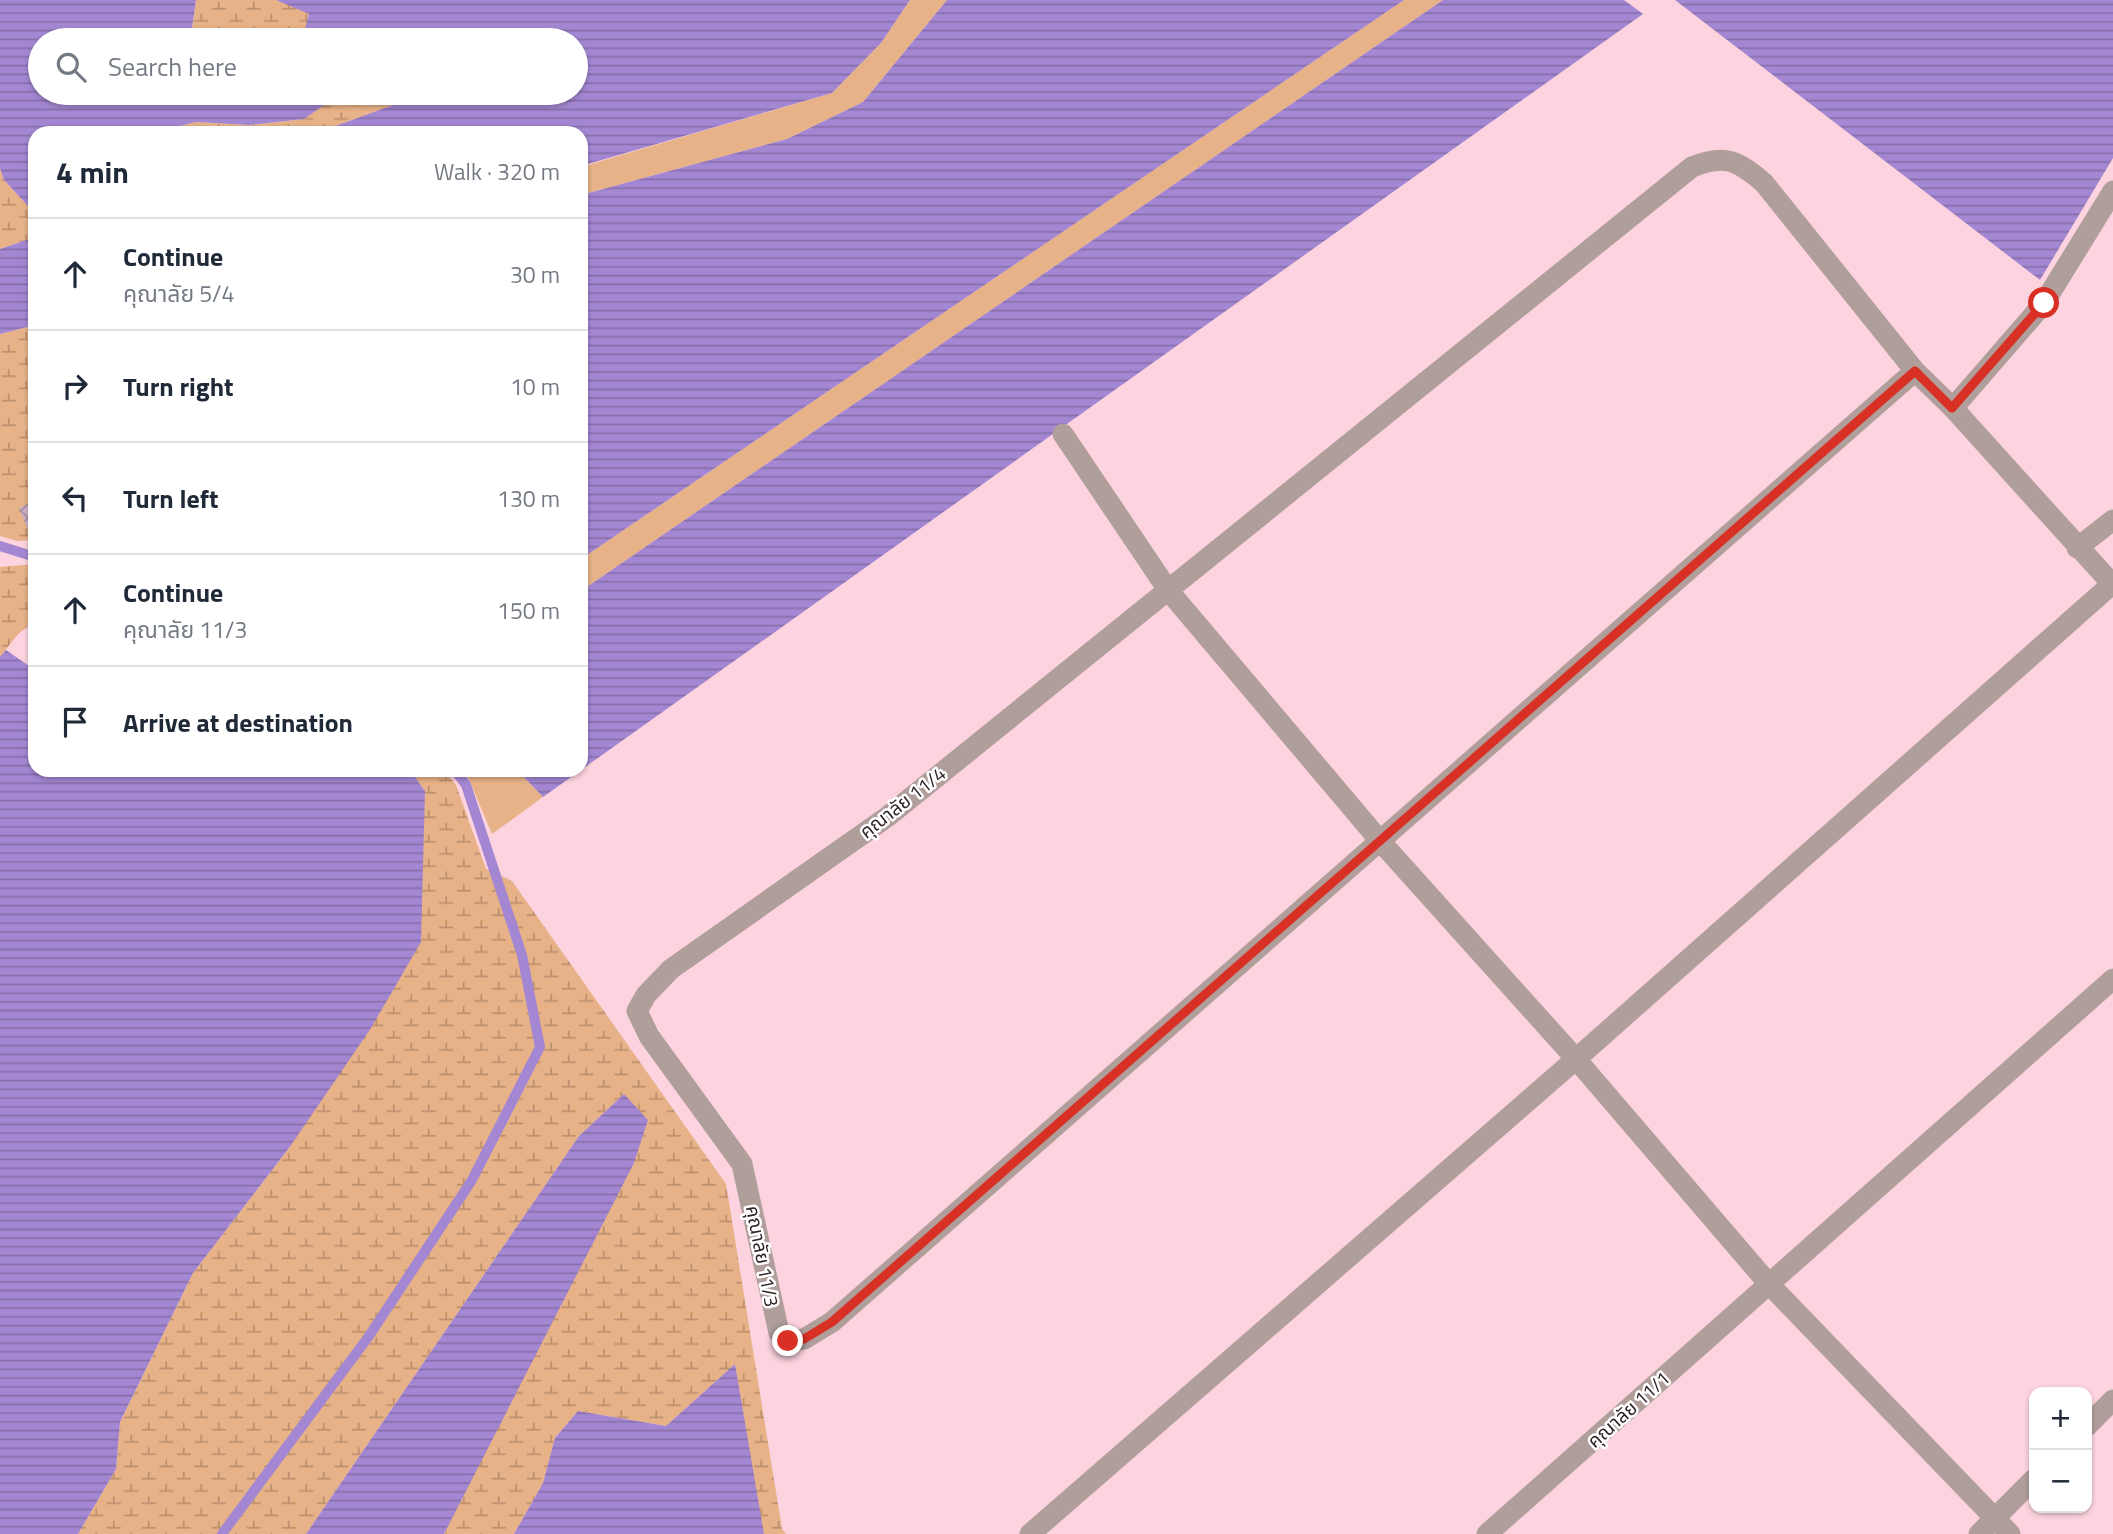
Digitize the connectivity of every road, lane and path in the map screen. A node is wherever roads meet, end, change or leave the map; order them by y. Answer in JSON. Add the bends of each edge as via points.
{"nodes":[{"id":1,"x":2113,"y":191,"type":"edge"},
{"id":2,"x":1915,"y":371,"type":"junction"},
{"id":3,"x":1952,"y":408,"type":"junction"},
{"id":4,"x":1063,"y":434,"type":"dead end"},
{"id":5,"x":2113,"y":520,"type":"edge"},
{"id":6,"x":2077,"y":548,"type":"junction"},
{"id":7,"x":2113,"y":585,"type":"edge"},
{"id":8,"x":1167,"y":590,"type":"junction"},
{"id":9,"x":1381,"y":842,"type":"junction"},
{"id":10,"x":2113,"y":979,"type":"edge"},
{"id":11,"x":637,"y":1011,"type":"joint"},
{"id":12,"x":1576,"y":1059,"type":"junction"},
{"id":13,"x":1768,"y":1283,"type":"junction"},
{"id":14,"x":2113,"y":1400,"type":"edge"},
{"id":15,"x":2092,"y":1421,"type":"edge"},
{"id":16,"x":2029,"y":1484,"type":"edge"},
{"id":17,"x":1995,"y":1519,"type":"junction"},
{"id":18,"x":1030,"y":1534,"type":"edge"},
{"id":19,"x":1487,"y":1534,"type":"edge"},
{"id":20,"x":1979,"y":1534,"type":"edge"},
{"id":21,"x":2010,"y":1534,"type":"edge"}],
"edges":[{"from":1,"to":3,"type":"street","via":[[2044,303]]},
{"from":2,"to":3,"type":"street","name":"คุณาลัย 11/4"},
{"from":2,"to":8,"type":"street","name":"คุณาลัย 11/4","via":[[1764,183],[1745,167],[1711,159],[1692,167]]},
{"from":2,"to":9,"type":"street","name":"คุณาลัย 11/3"},
{"from":3,"to":6,"type":"street","name":"คุณาลัย 11/4"},
{"from":4,"to":8,"type":"street"},
{"from":5,"to":6,"type":"street"},
{"from":6,"to":7,"type":"street","name":"คุณาลัย 11/4"},
{"from":7,"to":12,"type":"street"},
{"from":8,"to":9,"type":"street"},
{"from":8,"to":11,"type":"street","name":"คุณาลัย 11/4","via":[[887,817],[671,969]]},
{"from":9,"to":11,"type":"street","name":"คุณาลัย 11/3","via":[[832,1322],[804,1339],[788,1341],[779,1333],[742,1164],[649,1036]]},
{"from":9,"to":12,"type":"street"},
{"from":10,"to":13,"type":"street","name":"คุณาลัย 11/1"},
{"from":12,"to":13,"type":"street"},
{"from":12,"to":18,"type":"street"},
{"from":13,"to":17,"type":"street"},
{"from":13,"to":19,"type":"street","name":"คุณาลัย 11/1"},
{"from":14,"to":15,"type":"street"},
{"from":16,"to":17,"type":"street"},
{"from":17,"to":20,"type":"street"},
{"from":17,"to":21,"type":"street"}]}
